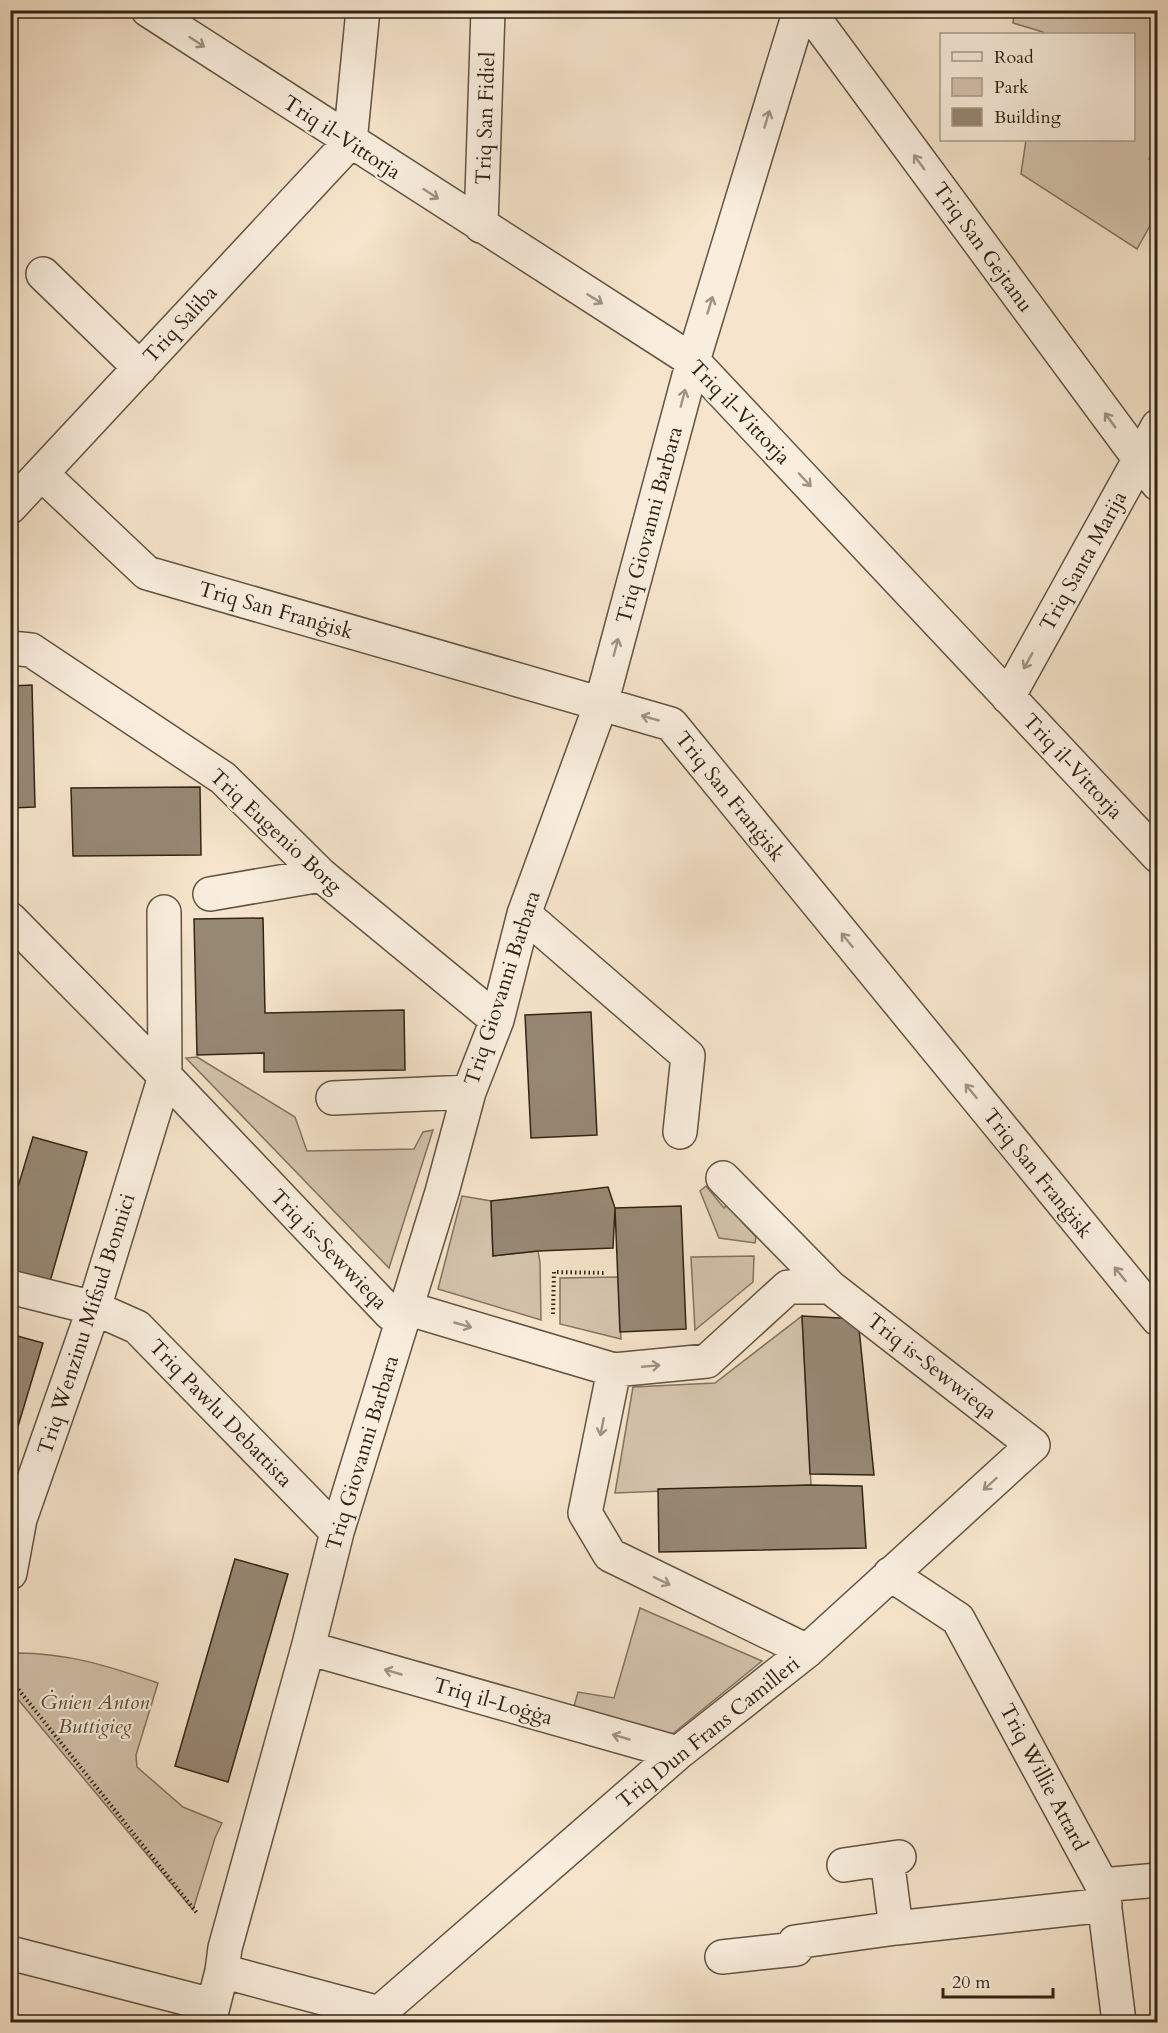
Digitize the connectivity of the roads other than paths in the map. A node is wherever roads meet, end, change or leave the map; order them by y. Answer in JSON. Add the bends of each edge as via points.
{"nodes":[{"id":1,"x":148,"y":10,"type":"edge"},
{"id":2,"x":363,"y":10,"type":"edge"},
{"id":3,"x":488,"y":10,"type":"edge"},
{"id":4,"x":800,"y":10,"type":"edge"},
{"id":5,"x":808,"y":10,"type":"edge"},
{"id":6,"x":350,"y":142,"type":"junction"},
{"id":7,"x":481,"y":226,"type":"junction"},
{"id":8,"x":43,"y":274,"type":"dead end"},
{"id":9,"x":693,"y":361,"type":"junction"},
{"id":10,"x":140,"y":368,"type":"junction"},
{"id":11,"x":1158,"y":426,"type":"edge"},
{"id":12,"x":1148,"y":471,"type":"edge"},
{"id":13,"x":42,"y":474,"type":"junction"},
{"id":14,"x":10,"y":507,"type":"edge"},
{"id":15,"x":10,"y":648,"type":"edge"},
{"id":16,"x":1008,"y":697,"type":"junction"},
{"id":17,"x":601,"y":704,"type":"junction"},
{"id":18,"x":1158,"y":856,"type":"edge"},
{"id":19,"x":321,"y":875,"type":"junction"},
{"id":20,"x":210,"y":894,"type":"dead end"},
{"id":21,"x":164,"y":912,"type":"dead end"},
{"id":22,"x":524,"y":914,"type":"junction"},
{"id":23,"x":10,"y":919,"type":"edge"},
{"id":24,"x":497,"y":1020,"type":"junction"},
{"id":25,"x":165,"y":1076,"type":"junction"},
{"id":26,"x":469,"y":1092,"type":"junction"},
{"id":27,"x":333,"y":1098,"type":"dead end"},
{"id":28,"x":680,"y":1132,"type":"dead end"},
{"id":29,"x":723,"y":1178,"type":"dead end"},
{"id":30,"x":10,"y":1287,"type":"edge"},
{"id":31,"x":830,"y":1287,"type":"junction"},
{"id":32,"x":94,"y":1308,"type":"junction"},
{"id":33,"x":406,"y":1308,"type":"junction"},
{"id":34,"x":1158,"y":1319,"type":"edge"},
{"id":35,"x":614,"y":1370,"type":"junction"},
{"id":36,"x":1033,"y":1445,"type":"joint"},
{"id":37,"x":15,"y":1518,"type":"edge"},
{"id":38,"x":337,"y":1532,"type":"junction"},
{"id":39,"x":10,"y":1573,"type":"edge"},
{"id":40,"x":891,"y":1574,"type":"junction"},
{"id":41,"x":308,"y":1648,"type":"junction"},
{"id":42,"x":807,"y":1651,"type":"junction"},
{"id":43,"x":678,"y":1754,"type":"junction"},
{"id":44,"x":844,"y":1865,"type":"dead end"},
{"id":45,"x":1158,"y":1880,"type":"edge"},
{"id":46,"x":1104,"y":1895,"type":"junction"},
{"id":47,"x":896,"y":1928,"type":"junction"},
{"id":48,"x":10,"y":1953,"type":"edge"},
{"id":49,"x":722,"y":1957,"type":"dead end"},
{"id":50,"x":223,"y":1959,"type":"junction"},
{"id":51,"x":211,"y":2014,"type":"edge"},
{"id":52,"x":379,"y":2018,"type":"edge"},
{"id":53,"x":1119,"y":2022,"type":"edge"}],
"edges":[{"from":1,"to":6,"type":"street","name":"Triq il-Vittorja","one_way":true},
{"from":2,"to":6,"type":"street"},
{"from":3,"to":7,"type":"street","name":"Triq San Fidiel"},
{"from":9,"to":4,"type":"street","name":"Triq Giovanni Barbara","one_way":true},
{"from":12,"to":5,"type":"street","name":"Triq San Gejtanu","one_way":true},
{"from":6,"to":7,"type":"street","name":"Triq il-Vittorja","one_way":true},
{"from":6,"to":10,"type":"street","name":"Triq Saliba"},
{"from":7,"to":9,"type":"street","name":"Triq il-Vittorja","one_way":true},
{"from":8,"to":10,"type":"street"},
{"from":9,"to":16,"type":"street","name":"Triq il-Vittorja","one_way":true},
{"from":17,"to":9,"type":"street","name":"Triq Giovanni Barbara","one_way":true},
{"from":10,"to":13,"type":"street","name":"Triq Saliba"},
{"from":11,"to":12,"type":"street","name":"Triq Santa Marija"},
{"from":12,"to":16,"type":"street","name":"Triq Santa Marija","one_way":true},
{"from":13,"to":14,"type":"street","name":"Triq Saliba"},
{"from":13,"to":17,"type":"street","name":"Triq San Franġisk","via":[[147,573]]},
{"from":15,"to":19,"type":"street","name":"Triq Eugenio Borg","via":[[31,650],[223,778]]},
{"from":16,"to":18,"type":"street","name":"Triq il-Vittorja"},
{"from":17,"to":22,"type":"street","name":"Triq Giovanni Barbara"},
{"from":34,"to":17,"type":"street","name":"Triq San Franġisk","one_way":true,"via":[[671,724]]},
{"from":19,"to":20,"type":"street"},
{"from":19,"to":24,"type":"street","name":"Triq Eugenio Borg"},
{"from":21,"to":25,"type":"street","name":"Triq Wenzinu Mifsud Bonnici"},
{"from":22,"to":24,"type":"street","name":"Triq Giovanni Barbara"},
{"from":22,"to":28,"type":"street","via":[[688,1056]]},
{"from":23,"to":25,"type":"street","name":"Triq is-Sewwieqa"},
{"from":24,"to":26,"type":"street","name":"Triq Giovanni Barbara"},
{"from":25,"to":32,"type":"street","name":"Triq Wenzinu Mifsud Bonnici"},
{"from":25,"to":33,"type":"street","name":"Triq is-Sewwieqa","via":[[390,1313]]},
{"from":26,"to":27,"type":"street"},
{"from":26,"to":33,"type":"street","name":"Triq Giovanni Barbara"},
{"from":29,"to":31,"type":"street","name":"Triq is-Sewwieqa"},
{"from":30,"to":32,"type":"street","name":"Triq Pawlu Debattista"},
{"from":35,"to":31,"type":"street","name":"Triq is-Sewwieqa","one_way":true,"via":[[706,1361],[788,1287]]},
{"from":31,"to":36,"type":"street","name":"Triq is-Sewwieqa"},
{"from":32,"to":37,"type":"street","name":"Triq Wenzinu Mifsud Bonnici"},
{"from":32,"to":38,"type":"street","name":"Triq Pawlu Debattista","via":[[137,1327]]},
{"from":33,"to":35,"type":"street","name":"Triq is-Sewwieqa","one_way":true},
{"from":33,"to":38,"type":"street","name":"Triq Giovanni Barbara"},
{"from":35,"to":42,"type":"street","one_way":true,"via":[[585,1513],[610,1555]]},
{"from":36,"to":40,"type":"street","name":"Triq Dun Frans Camilleri","one_way":true},
{"from":37,"to":39,"type":"street","name":"Triq Wenzinu Mifsud Bonnici"},
{"from":38,"to":41,"type":"street","name":"Triq Giovanni Barbara"},
{"from":40,"to":42,"type":"street","name":"Triq Dun Frans Camilleri"},
{"from":40,"to":46,"type":"street","name":"Triq Willie Attard","via":[[958,1619]]},
{"from":43,"to":41,"type":"street","name":"Triq il-Loġġa","one_way":true},
{"from":41,"to":50,"type":"street","name":"Triq Giovanni Barbara"},
{"from":42,"to":43,"type":"street","name":"Triq Dun Frans Camilleri"},
{"from":43,"to":52,"type":"street","name":"Triq Dun Frans Camilleri"},
{"from":44,"to":47,"type":"street","via":[[893,1858]]},
{"from":45,"to":46,"type":"street"},
{"from":46,"to":47,"type":"street"},
{"from":46,"to":53,"type":"street","name":"Triq Willie Attard"},
{"from":47,"to":49,"type":"street","via":[[795,1942],[796,1949]]},
{"from":48,"to":51,"type":"street"},
{"from":50,"to":51,"type":"street","name":"Triq Giovanni Barbara"},
{"from":50,"to":52,"type":"street"}]}
